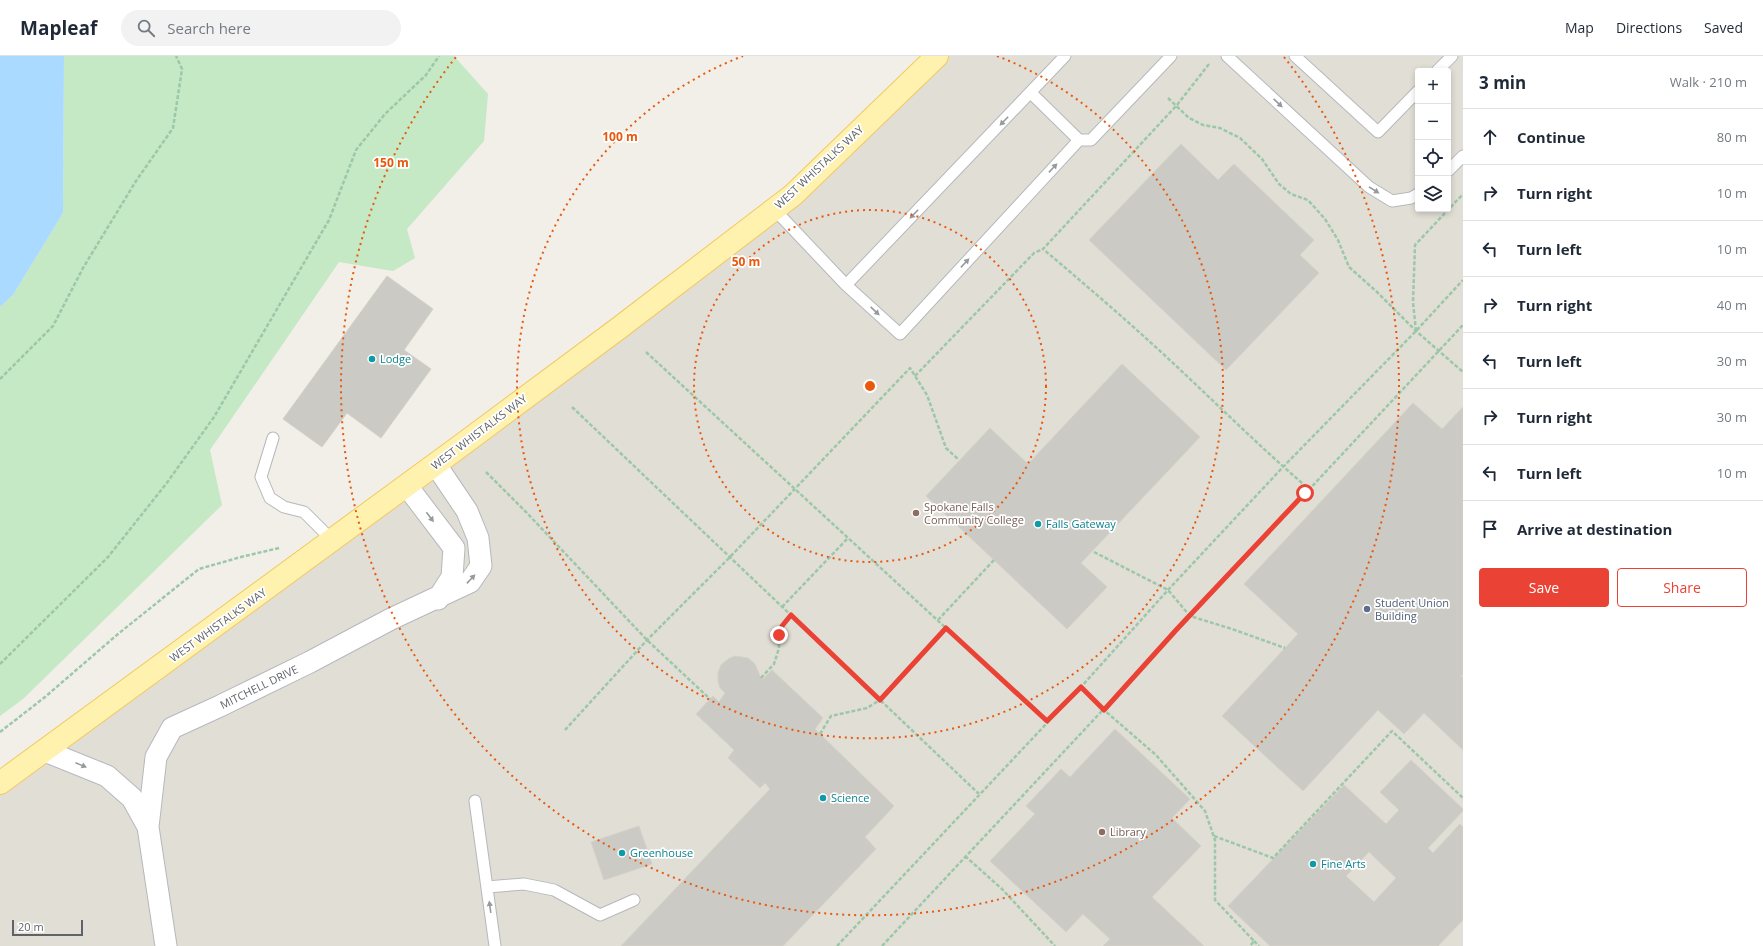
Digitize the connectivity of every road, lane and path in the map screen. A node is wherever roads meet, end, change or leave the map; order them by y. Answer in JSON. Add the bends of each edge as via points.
{"nodes":[{"id":1,"x":176,"y":56,"type":"edge"},
{"id":2,"x":438,"y":56,"type":"edge"},
{"id":3,"x":937,"y":56,"type":"edge"},
{"id":4,"x":1065,"y":56,"type":"edge"},
{"id":5,"x":1171,"y":56,"type":"edge"},
{"id":6,"x":1227,"y":56,"type":"edge"},
{"id":7,"x":1295,"y":56,"type":"edge"},
{"id":8,"x":1452,"y":56,"type":"edge"},
{"id":9,"x":1209,"y":64,"type":"dead end"},
{"id":10,"x":1440,"y":68,"type":"edge"},
{"id":11,"x":1031,"y":93,"type":"junction"},
{"id":12,"x":1415,"y":94,"type":"edge"},
{"id":13,"x":1168,"y":98,"type":"dead end"},
{"id":14,"x":1177,"y":105,"type":"junction"},
{"id":15,"x":1079,"y":140,"type":"junction"},
{"id":16,"x":1463,"y":156,"type":"edge"},
{"id":17,"x":1451,"y":168,"type":"edge"},
{"id":18,"x":1463,"y":194,"type":"edge"},
{"id":19,"x":1415,"y":196,"type":"edge"},
{"id":20,"x":774,"y":209,"type":"junction"},
{"id":21,"x":1043,"y":249,"type":"junction"},
{"id":22,"x":1463,"y":280,"type":"edge"},
{"id":23,"x":846,"y":285,"type":"junction"},
{"id":24,"x":1463,"y":325,"type":"edge"},
{"id":25,"x":1416,"y":331,"type":"junction"},
{"id":26,"x":1440,"y":351,"type":"junction"},
{"id":27,"x":646,"y":352,"type":"dead end"},
{"id":28,"x":1463,"y":372,"type":"edge"},
{"id":29,"x":915,"y":376,"type":"junction"},
{"id":30,"x":0,"y":379,"type":"edge"},
{"id":31,"x":572,"y":407,"type":"dead end"},
{"id":32,"x":273,"y":438,"type":"dead end"},
{"id":33,"x":959,"y":460,"type":"dead end"},
{"id":34,"x":436,"y":465,"type":"junction"},
{"id":35,"x":1283,"y":467,"type":"junction"},
{"id":36,"x":486,"y":472,"type":"dead end"},
{"id":37,"x":407,"y":486,"type":"junction"},
{"id":38,"x":1309,"y":488,"type":"junction"},
{"id":39,"x":795,"y":489,"type":"junction"},
{"id":40,"x":848,"y":538,"type":"junction"},
{"id":41,"x":333,"y":541,"type":"junction"},
{"id":42,"x":286,"y":547,"type":"dead end"},
{"id":43,"x":1094,"y":552,"type":"dead end"},
{"id":44,"x":730,"y":557,"type":"junction"},
{"id":45,"x":994,"y":560,"type":"dead end"},
{"id":46,"x":1168,"y":590,"type":"junction"},
{"id":47,"x":438,"y":599,"type":"junction"},
{"id":48,"x":782,"y":607,"type":"junction"},
{"id":49,"x":791,"y":615,"type":"junction"},
{"id":50,"x":1190,"y":616,"type":"junction"},
{"id":51,"x":938,"y":620,"type":"junction"},
{"id":52,"x":946,"y":628,"type":"junction"},
{"id":53,"x":647,"y":640,"type":"junction"},
{"id":54,"x":1285,"y":648,"type":"dead end"},
{"id":55,"x":0,"y":664,"type":"edge"},
{"id":56,"x":762,"y":678,"type":"dead end"},
{"id":57,"x":1081,"y":687,"type":"junction"},
{"id":58,"x":710,"y":699,"type":"dead end"},
{"id":59,"x":880,"y":700,"type":"junction"},
{"id":60,"x":1104,"y":710,"type":"junction"},
{"id":61,"x":1047,"y":721,"type":"junction"},
{"id":62,"x":565,"y":730,"type":"dead end"},
{"id":63,"x":0,"y":732,"type":"edge"},
{"id":64,"x":820,"y":734,"type":"dead end"},
{"id":65,"x":44,"y":751,"type":"junction"},
{"id":66,"x":0,"y":783,"type":"edge"},
{"id":67,"x":979,"y":794,"type":"junction"},
{"id":68,"x":1463,"y":798,"type":"edge"},
{"id":69,"x":475,"y":801,"type":"dead end"},
{"id":70,"x":148,"y":827,"type":"junction"},
{"id":71,"x":1214,"y":836,"type":"junction"},
{"id":72,"x":965,"y":856,"type":"junction"},
{"id":73,"x":487,"y":887,"type":"junction"},
{"id":74,"x":634,"y":900,"type":"dead end"},
{"id":75,"x":1254,"y":941,"type":"junction"},
{"id":76,"x":166,"y":946,"type":"edge"},
{"id":77,"x":495,"y":946,"type":"edge"},
{"id":78,"x":837,"y":946,"type":"edge"},
{"id":79,"x":882,"y":946,"type":"edge"},
{"id":80,"x":1055,"y":946,"type":"edge"},
{"id":81,"x":1250,"y":946,"type":"edge"},
{"id":82,"x":1259,"y":946,"type":"edge"}],
"edges":[{"from":1,"to":30,"type":"path","via":[[182,69],[173,128],[136,181],[83,268],[53,326]]},
{"from":2,"to":55,"type":"path","via":[[426,75],[385,114],[356,150],[329,220],[214,417],[166,484],[108,557]]},
{"from":3,"to":20,"type":"main road","name":"WEST WHISTALKS WAY","via":[[793,195]]},
{"from":4,"to":11,"type":"lane"},
{"from":5,"to":15,"type":"lane","via":[[1091,140]]},
{"from":6,"to":19,"type":"lane","one_way":true,"via":[[1369,187],[1392,201]]},
{"from":7,"to":12,"type":"lane","via":[[1378,132]]},
{"from":8,"to":10,"type":"lane"},
{"from":9,"to":14,"type":"path"},
{"from":11,"to":15,"type":"lane"},
{"from":11,"to":23,"type":"lane","one_way":true},
{"from":13,"to":14,"type":"path"},
{"from":14,"to":21,"type":"path"},
{"from":14,"to":25,"type":"path","via":[[1189,118],[1203,125],[1220,128],[1240,138],[1262,159],[1279,184],[1291,194],[1308,200],[1325,219],[1338,240],[1349,267]]},
{"from":23,"to":15,"type":"lane","one_way":true,"via":[[900,334]]},
{"from":16,"to":17,"type":"lane"},
{"from":18,"to":25,"type":"path","via":[[1415,245],[1413,302]]},
{"from":20,"to":23,"type":"lane"},
{"from":20,"to":34,"type":"main road","name":"WEST WHISTALKS WAY"},
{"from":21,"to":29,"type":"path","via":[[1034,253]]},
{"from":21,"to":35,"type":"path","via":[[1122,317]]},
{"from":22,"to":25,"type":"path"},
{"from":24,"to":26,"type":"path"},
{"from":25,"to":26,"type":"path"},
{"from":25,"to":35,"type":"path"},
{"from":26,"to":28,"type":"path"},
{"from":26,"to":38,"type":"path"},
{"from":27,"to":39,"type":"path"},
{"from":29,"to":33,"type":"path","via":[[927,395],[946,448]]},
{"from":29,"to":39,"type":"path","via":[[910,368]]},
{"from":31,"to":44,"type":"path"},
{"from":32,"to":41,"type":"lane","via":[[261,477],[270,498],[284,507],[304,512]]},
{"from":34,"to":37,"type":"main road","name":"WEST WHISTALKS WAY"},
{"from":47,"to":34,"type":"street","name":"MITCHELL DRIVE","one_way":true,"via":[[470,582],[481,566],[478,538],[467,510]]},
{"from":35,"to":38,"type":"path"},
{"from":35,"to":46,"type":"path"},
{"from":36,"to":53,"type":"path"},
{"from":37,"to":41,"type":"main road","name":"WEST WHISTALKS WAY"},
{"from":37,"to":47,"type":"street","one_way":true,"via":[[454,548],[452,577]]},
{"from":38,"to":50,"type":"path"},
{"from":39,"to":40,"type":"path"},
{"from":39,"to":44,"type":"path"},
{"from":40,"to":48,"type":"path"},
{"from":40,"to":51,"type":"path"},
{"from":41,"to":65,"type":"main road","name":"WEST WHISTALKS WAY"},
{"from":42,"to":63,"type":"path","via":[[199,569],[118,634],[46,697]]},
{"from":43,"to":46,"type":"path"},
{"from":44,"to":48,"type":"path"},
{"from":44,"to":53,"type":"path"},
{"from":45,"to":51,"type":"path"},
{"from":46,"to":50,"type":"path"},
{"from":46,"to":57,"type":"path"},
{"from":47,"to":70,"type":"street","name":"MITCHELL DRIVE","via":[[391,619],[310,662],[172,728],[156,757]]},
{"from":48,"to":49,"type":"path"},
{"from":49,"to":56,"type":"path","via":[[782,626],[774,664]]},
{"from":49,"to":59,"type":"path"},
{"from":50,"to":54,"type":"path"},
{"from":50,"to":60,"type":"path"},
{"from":51,"to":52,"type":"path"},
{"from":52,"to":59,"type":"path"},
{"from":52,"to":61,"type":"path"},
{"from":53,"to":58,"type":"path"},
{"from":53,"to":62,"type":"path"},
{"from":57,"to":60,"type":"path"},
{"from":57,"to":61,"type":"path"},
{"from":59,"to":64,"type":"path","via":[[867,708],[831,716]]},
{"from":59,"to":67,"type":"path"},
{"from":60,"to":71,"type":"path","via":[[1156,755],[1205,811]]},
{"from":60,"to":72,"type":"path"},
{"from":61,"to":67,"type":"path"},
{"from":65,"to":66,"type":"main road","name":"WEST WHISTALKS WAY"},
{"from":65,"to":70,"type":"street","name":"MITCHELL DRIVE","one_way":true,"via":[[107,776],[132,798]]},
{"from":67,"to":78,"type":"path"},
{"from":68,"to":71,"type":"path","via":[[1392,732],[1273,858]]},
{"from":69,"to":73,"type":"lane"},
{"from":70,"to":76,"type":"street","name":"MITCHELL DRIVE"},
{"from":71,"to":75,"type":"path","via":[[1215,900]]},
{"from":72,"to":79,"type":"path"},
{"from":72,"to":80,"type":"path","via":[[1002,889]]},
{"from":73,"to":74,"type":"lane","via":[[524,884],[554,890],[600,915]]},
{"from":77,"to":73,"type":"lane","one_way":true},
{"from":75,"to":81,"type":"path"},
{"from":75,"to":82,"type":"path"}]}
